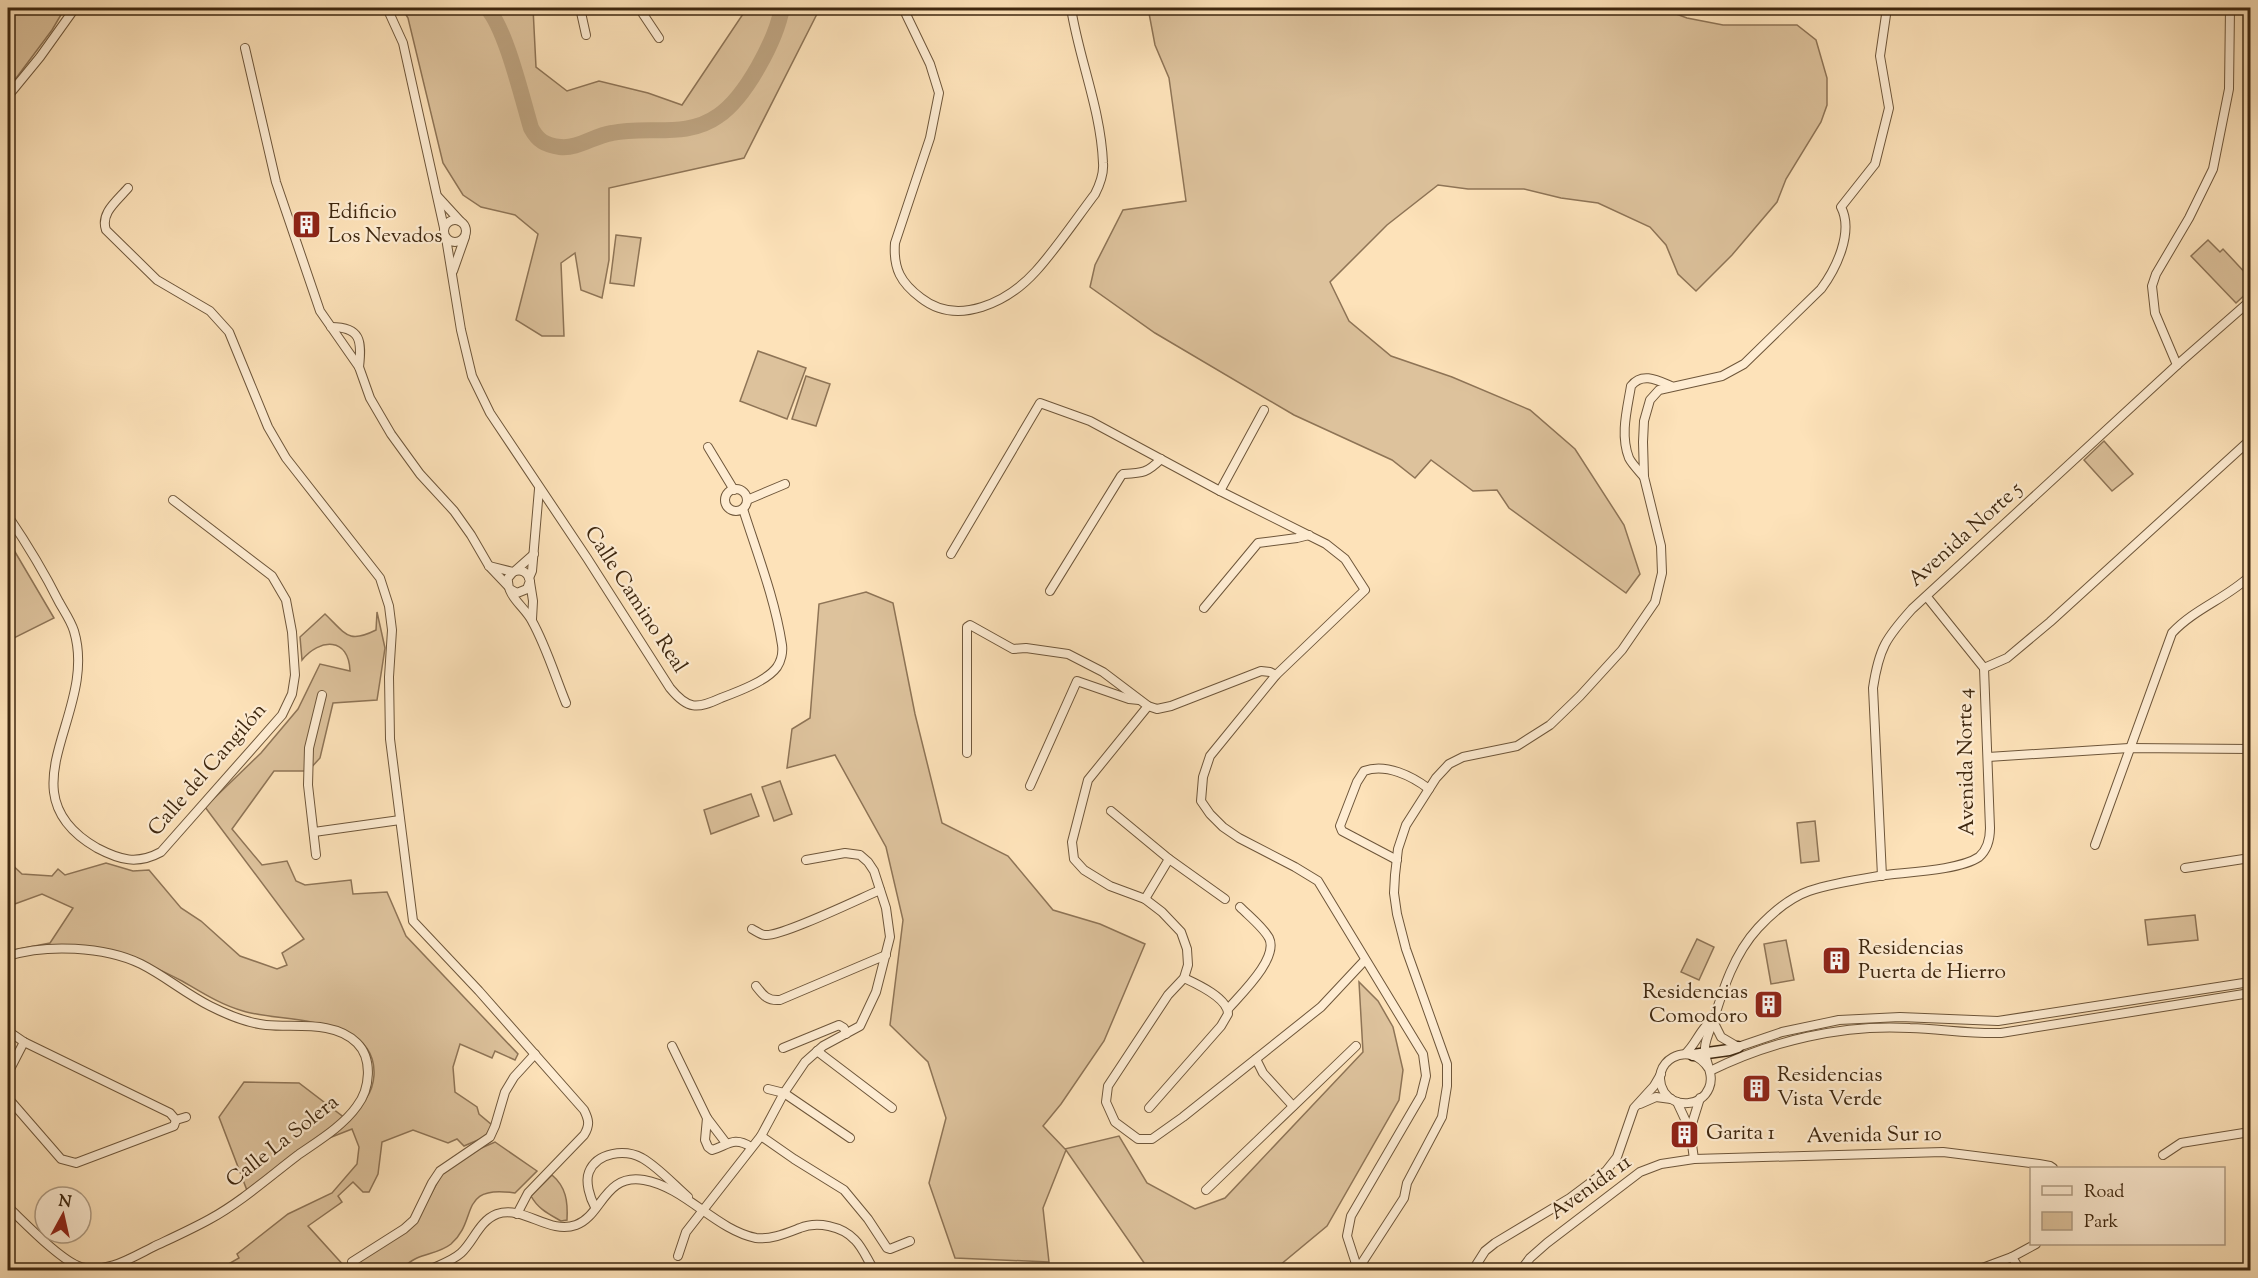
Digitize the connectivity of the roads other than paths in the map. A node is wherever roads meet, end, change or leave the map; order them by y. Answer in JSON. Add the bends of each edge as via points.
{"nodes":[{"id":1,"x":75,"y":8,"type":"edge"},
{"id":2,"x":387,"y":8,"type":"edge"},
{"id":3,"x":580,"y":8,"type":"edge"},
{"id":4,"x":639,"y":8,"type":"edge"},
{"id":5,"x":903,"y":8,"type":"edge"},
{"id":6,"x":1071,"y":8,"type":"edge"},
{"id":7,"x":1887,"y":8,"type":"edge"},
{"id":8,"x":2230,"y":8,"type":"edge"},
{"id":9,"x":586,"y":35,"type":"dead end"},
{"id":10,"x":659,"y":38,"type":"dead end"},
{"id":11,"x":245,"y":48,"type":"dead end"},
{"id":12,"x":8,"y":96,"type":"edge"},
{"id":13,"x":128,"y":188,"type":"dead end"},
{"id":14,"x":437,"y":196,"type":"junction"},
{"id":15,"x":461,"y":221,"type":"junction"},
{"id":16,"x":444,"y":228,"type":"junction"},
{"id":17,"x":466,"y":234,"type":"junction"},
{"id":18,"x":446,"y":238,"type":"junction"},
{"id":19,"x":452,"y":273,"type":"junction"},
{"id":20,"x":2250,"y":301,"type":"edge"},
{"id":21,"x":331,"y":327,"type":"junction"},
{"id":22,"x":2177,"y":365,"type":"junction"},
{"id":23,"x":359,"y":367,"type":"junction"},
{"id":24,"x":1671,"y":386,"type":"junction"},
{"id":25,"x":1264,"y":410,"type":"dead end"},
{"id":26,"x":2250,"y":440,"type":"edge"},
{"id":27,"x":708,"y":447,"type":"dead end"},
{"id":28,"x":1161,"y":459,"type":"junction"},
{"id":29,"x":1644,"y":477,"type":"junction"},
{"id":30,"x":785,"y":484,"type":"dead end"},
{"id":31,"x":539,"y":489,"type":"junction"},
{"id":32,"x":734,"y":490,"type":"junction"},
{"id":33,"x":1220,"y":491,"type":"junction"},
{"id":34,"x":173,"y":500,"type":"dead end"},
{"id":35,"x":747,"y":500,"type":"junction"},
{"id":36,"x":743,"y":509,"type":"junction"},
{"id":37,"x":8,"y":516,"type":"edge"},
{"id":38,"x":1309,"y":535,"type":"junction"},
{"id":39,"x":534,"y":554,"type":"junction"},
{"id":40,"x":951,"y":554,"type":"dead end"},
{"id":41,"x":489,"y":566,"type":"junction"},
{"id":42,"x":515,"y":571,"type":"junction"},
{"id":43,"x":2250,"y":576,"type":"edge"},
{"id":44,"x":530,"y":579,"type":"junction"},
{"id":45,"x":509,"y":587,"type":"junction"},
{"id":46,"x":1050,"y":591,"type":"dead end"},
{"id":47,"x":1927,"y":597,"type":"junction"},
{"id":48,"x":533,"y":601,"type":"junction"},
{"id":49,"x":520,"y":607,"type":"junction"},
{"id":50,"x":1204,"y":608,"type":"dead end"},
{"id":51,"x":532,"y":619,"type":"junction"},
{"id":52,"x":1984,"y":668,"type":"junction"},
{"id":53,"x":1276,"y":675,"type":"junction"},
{"id":54,"x":322,"y":695,"type":"dead end"},
{"id":55,"x":1140,"y":700,"type":"junction"},
{"id":56,"x":566,"y":703,"type":"dead end"},
{"id":57,"x":1148,"y":706,"type":"junction"},
{"id":58,"x":2129,"y":748,"type":"junction"},
{"id":59,"x":2250,"y":749,"type":"edge"},
{"id":60,"x":967,"y":753,"type":"dead end"},
{"id":61,"x":1988,"y":757,"type":"junction"},
{"id":62,"x":45,"y":779,"type":"dead end"},
{"id":63,"x":1030,"y":786,"type":"dead end"},
{"id":64,"x":1429,"y":789,"type":"junction"},
{"id":65,"x":46,"y":800,"type":"dead end"},
{"id":66,"x":1111,"y":811,"type":"dead end"},
{"id":67,"x":400,"y":820,"type":"junction"},
{"id":68,"x":314,"y":832,"type":"junction"},
{"id":69,"x":2095,"y":845,"type":"dead end"},
{"id":70,"x":316,"y":855,"type":"dead end"},
{"id":71,"x":2250,"y":858,"type":"edge"},
{"id":72,"x":1169,"y":859,"type":"junction"},
{"id":73,"x":806,"y":860,"type":"dead end"},
{"id":74,"x":1397,"y":860,"type":"junction"},
{"id":75,"x":2185,"y":868,"type":"dead end"},
{"id":76,"x":1882,"y":876,"type":"junction"},
{"id":77,"x":880,"y":890,"type":"junction"},
{"id":78,"x":1145,"y":899,"type":"junction"},
{"id":79,"x":1226,"y":899,"type":"dead end"},
{"id":80,"x":1240,"y":907,"type":"dead end"},
{"id":81,"x":752,"y":929,"type":"dead end"},
{"id":82,"x":886,"y":954,"type":"junction"},
{"id":83,"x":8,"y":956,"type":"edge"},
{"id":84,"x":1365,"y":960,"type":"junction"},
{"id":85,"x":1184,"y":978,"type":"junction"},
{"id":86,"x":2250,"y":982,"type":"edge"},
{"id":87,"x":756,"y":986,"type":"dead end"},
{"id":88,"x":2250,"y":993,"type":"edge"},
{"id":89,"x":1228,"y":1009,"type":"junction"},
{"id":90,"x":1713,"y":1021,"type":"junction"},
{"id":91,"x":8,"y":1031,"type":"edge"},
{"id":92,"x":846,"y":1034,"type":"junction"},
{"id":93,"x":24,"y":1042,"type":"junction"},
{"id":94,"x":672,"y":1046,"type":"dead end"},
{"id":95,"x":1356,"y":1046,"type":"dead end"},
{"id":96,"x":1738,"y":1047,"type":"junction"},
{"id":97,"x":783,"y":1048,"type":"dead end"},
{"id":98,"x":817,"y":1051,"type":"junction"},
{"id":99,"x":535,"y":1054,"type":"junction"},
{"id":100,"x":1689,"y":1054,"type":"junction"},
{"id":101,"x":1706,"y":1054,"type":"junction"},
{"id":102,"x":1256,"y":1059,"type":"junction"},
{"id":103,"x":1710,"y":1070,"type":"junction"},
{"id":104,"x":8,"y":1073,"type":"edge"},
{"id":105,"x":1661,"y":1073,"type":"junction"},
{"id":106,"x":768,"y":1089,"type":"dead end"},
{"id":107,"x":784,"y":1093,"type":"junction"},
{"id":108,"x":8,"y":1098,"type":"edge"},
{"id":109,"x":1700,"y":1098,"type":"junction"},
{"id":110,"x":1674,"y":1100,"type":"junction"},
{"id":111,"x":1293,"y":1106,"type":"junction"},
{"id":112,"x":892,"y":1108,"type":"dead end"},
{"id":113,"x":1149,"y":1108,"type":"dead end"},
{"id":114,"x":1634,"y":1108,"type":"junction"},
{"id":115,"x":186,"y":1117,"type":"dead end"},
{"id":116,"x":707,"y":1118,"type":"junction"},
{"id":117,"x":176,"y":1120,"type":"junction"},
{"id":118,"x":1690,"y":1130,"type":"junction"},
{"id":119,"x":2250,"y":1132,"type":"edge"},
{"id":120,"x":761,"y":1136,"type":"junction"},
{"id":121,"x":850,"y":1138,"type":"dead end"},
{"id":122,"x":726,"y":1143,"type":"junction"},
{"id":123,"x":751,"y":1147,"type":"junction"},
{"id":124,"x":2163,"y":1155,"type":"dead end"},
{"id":125,"x":1694,"y":1159,"type":"junction"},
{"id":126,"x":2050,"y":1167,"type":"edge"},
{"id":127,"x":1206,"y":1191,"type":"dead end"},
{"id":128,"x":8,"y":1207,"type":"edge"},
{"id":129,"x":595,"y":1207,"type":"junction"},
{"id":130,"x":701,"y":1208,"type":"junction"},
{"id":131,"x":517,"y":1214,"type":"junction"},
{"id":132,"x":910,"y":1241,"type":"dead end"},
{"id":133,"x":2034,"y":1245,"type":"edge"},
{"id":134,"x":678,"y":1256,"type":"dead end"},
{"id":135,"x":2013,"y":1257,"type":"junction"},
{"id":136,"x":352,"y":1262,"type":"dead end"},
{"id":137,"x":445,"y":1263,"type":"junction"},
{"id":138,"x":429,"y":1270,"type":"edge"},
{"id":139,"x":452,"y":1270,"type":"edge"},
{"id":140,"x":874,"y":1270,"type":"edge"},
{"id":141,"x":1030,"y":1270,"type":"edge"},
{"id":142,"x":1049,"y":1270,"type":"edge"},
{"id":143,"x":1358,"y":1270,"type":"edge"},
{"id":144,"x":1473,"y":1270,"type":"edge"},
{"id":145,"x":1521,"y":1270,"type":"edge"},
{"id":146,"x":1902,"y":1270,"type":"edge"},
{"id":147,"x":2019,"y":1270,"type":"edge"}],
"edges":[{"from":1,"to":12,"type":"street"},
{"from":2,"to":14,"type":"street","name":"Calle Camino Real","via":[[403,43]]},
{"from":3,"to":9,"type":"street"},
{"from":4,"to":10,"type":"street"},
{"from":5,"to":6,"type":"street","via":[[930,64],[939,93],[930,138],[895,243],[893,260],[910,290],[926,302],[947,310],[975,311],[1000,300],[1035,272],[1102,180],[1104,164],[1089,63],[1073,24]]},
{"from":7,"to":24,"type":"street","via":[[1880,56],[1889,108],[1875,164],[1841,207],[1844,235],[1830,277],[1744,364],[1722,376]]},
{"from":8,"to":22,"type":"street","via":[[2229,89],[2213,169],[2152,286],[2155,313]]},
{"from":11,"to":21,"type":"street","via":[[276,182],[317,304]]},
{"from":13,"to":67,"type":"street","via":[[104,216],[106,230],[157,280],[210,311],[229,332],[268,427],[286,458],[380,578],[392,630],[390,739]]},
{"from":14,"to":15,"type":"street"},
{"from":14,"to":16,"type":"street","name":"Calle Camino Real"},
{"from":15,"to":16,"type":"street","via":[[450,221]]},
{"from":15,"to":17,"type":"street"},
{"from":16,"to":18,"type":"street","name":"Calle Camino Real"},
{"from":17,"to":18,"type":"street","via":[[459,242]]},
{"from":17,"to":19,"type":"street","name":"Calle Camino Real"},
{"from":18,"to":19,"type":"street","name":"Calle Camino Real"},
{"from":19,"to":31,"type":"street","name":"Calle Camino Real","via":[[472,376],[490,413]]},
{"from":20,"to":22,"type":"street","name":"Avenida Norte 5"},
{"from":21,"to":23,"type":"street"},
{"from":21,"to":23,"type":"street","via":[[347,328],[356,335],[361,348]]},
{"from":22,"to":47,"type":"street","name":"Avenida Norte 5"},
{"from":23,"to":41,"type":"street","via":[[369,398],[391,434],[454,511]]},
{"from":24,"to":29,"type":"street","via":[[1659,390],[1650,400],[1644,421]]},
{"from":24,"to":29,"type":"street","via":[[1652,378],[1631,386],[1625,443],[1629,459]]},
{"from":25,"to":33,"type":"street"},
{"from":26,"to":52,"type":"street","name":"Avenida Norte 4","via":[[2050,622],[2007,658]]},
{"from":27,"to":32,"type":"street"},
{"from":28,"to":33,"type":"street"},
{"from":28,"to":40,"type":"street","via":[[1090,421],[1040,403]]},
{"from":28,"to":46,"type":"street","via":[[1143,473],[1121,476]]},
{"from":29,"to":64,"type":"street","via":[[1661,546],[1662,573],[1655,602],[1622,650],[1550,724],[1517,746],[1463,757],[1449,764]]},
{"from":30,"to":35,"type":"street"},
{"from":31,"to":36,"type":"street","name":"Calle Camino Real","via":[[670,688],[689,705],[701,706],[747,687],[770,674],[781,658],[782,647],[768,589]]},
{"from":31,"to":39,"type":"street"},
{"from":32,"to":35,"type":"street","via":[[741,490]]},
{"from":32,"to":36,"type":"street","name":"Calle Camino Real","via":[[728,494],[727,505],[736,511]]},
{"from":33,"to":38,"type":"street"},
{"from":34,"to":65,"type":"street","name":"Calle del Cangilón","via":[[272,576],[286,600],[292,632],[292,694],[282,715],[161,852],[147,860],[127,860],[77,838],[52,814]]},
{"from":35,"to":36,"type":"street"},
{"from":37,"to":62,"type":"street","via":[[42,568],[74,631],[74,687],[48,757]]},
{"from":38,"to":50,"type":"street","via":[[1258,543]]},
{"from":38,"to":53,"type":"street","via":[[1345,559],[1365,590]]},
{"from":39,"to":42,"type":"street"},
{"from":39,"to":44,"type":"street"},
{"from":41,"to":42,"type":"street"},
{"from":41,"to":45,"type":"street"},
{"from":42,"to":44,"type":"street","via":[[524,572]]},
{"from":42,"to":45,"type":"street","via":[[508,578]]},
{"from":43,"to":58,"type":"street","via":[[2236,590],[2183,621],[2172,633]]},
{"from":44,"to":45,"type":"street","via":[[524,591],[517,593]]},
{"from":44,"to":48,"type":"street"},
{"from":45,"to":49,"type":"street"},
{"from":47,"to":52,"type":"street"},
{"from":47,"to":76,"type":"street","name":"Avenida Norte 5","via":[[1888,635],[1877,664],[1873,706]]},
{"from":48,"to":49,"type":"street"},
{"from":48,"to":51,"type":"street"},
{"from":49,"to":51,"type":"street"},
{"from":51,"to":56,"type":"street"},
{"from":52,"to":61,"type":"street","name":"Avenida Norte 4"},
{"from":53,"to":57,"type":"street","via":[[1261,672],[1171,706]]},
{"from":53,"to":84,"type":"street","via":[[1210,756],[1201,801],[1210,814],[1239,838],[1318,881]]},
{"from":54,"to":68,"type":"street","via":[[309,748],[308,785]]},
{"from":55,"to":57,"type":"street"},
{"from":55,"to":60,"type":"street","via":[[1103,672],[1068,654],[1013,649],[970,625]]},
{"from":55,"to":63,"type":"street","via":[[1077,681]]},
{"from":57,"to":78,"type":"street","via":[[1088,780],[1072,842],[1074,860],[1084,870],[1110,886]]},
{"from":58,"to":59,"type":"street"},
{"from":58,"to":61,"type":"street"},
{"from":58,"to":69,"type":"street"},
{"from":61,"to":76,"type":"street","name":"Avenida Norte 4","via":[[1990,837],[1982,855],[1937,869]]},
{"from":64,"to":74,"type":"street","via":[[1406,825]]},
{"from":64,"to":74,"type":"street","via":[[1419,781],[1383,769],[1364,771],[1357,782],[1340,826],[1342,831]]},
{"from":66,"to":72,"type":"street"},
{"from":67,"to":68,"type":"street"},
{"from":67,"to":99,"type":"street","via":[[413,921]]},
{"from":68,"to":70,"type":"street"},
{"from":71,"to":75,"type":"street"},
{"from":72,"to":78,"type":"street"},
{"from":72,"to":79,"type":"street"},
{"from":73,"to":77,"type":"street","via":[[846,853],[860,855],[874,871]]},
{"from":74,"to":143,"type":"street","via":[[1397,914],[1447,1064],[1447,1086],[1442,1117],[1407,1183],[1404,1198]]},
{"from":76,"to":90,"type":"street","name":"Avenida Norte 4","via":[[1807,892],[1775,912],[1741,951]]},
{"from":77,"to":81,"type":"street","via":[[775,933],[765,935]]},
{"from":77,"to":82,"type":"street","via":[[890,937]]},
{"from":78,"to":85,"type":"street","via":[[1181,932],[1187,949]]},
{"from":80,"to":89,"type":"street","via":[[1268,936],[1270,956]]},
{"from":82,"to":87,"type":"street","via":[[780,1000],[765,998]]},
{"from":82,"to":92,"type":"street","via":[[866,1015],[860,1026]]},
{"from":83,"to":128,"type":"street","name":"Calle La Solera","via":[[47,948],[94,951],[140,963],[237,1018],[265,1025],[313,1026],[346,1034],[366,1056],[368,1074],[358,1105],[318,1141],[211,1219],[112,1266],[90,1269],[72,1263]]},
{"from":84,"to":102,"type":"street","via":[[1321,1007]]},
{"from":84,"to":143,"type":"street","via":[[1423,1054],[1426,1076],[1421,1096],[1351,1216],[1347,1236]]},
{"from":85,"to":89,"type":"street","via":[[1209,991]]},
{"from":85,"to":102,"type":"street","via":[[1168,995],[1108,1086],[1106,1102],[1115,1122],[1137,1139],[1152,1139]]},
{"from":86,"to":96,"type":"street","via":[[1998,1021],[1900,1017],[1839,1020],[1782,1032]]},
{"from":88,"to":103,"type":"street","via":[[2001,1033],[1907,1027],[1843,1030],[1785,1042]]},
{"from":89,"to":113,"type":"street","via":[[1221,1026]]},
{"from":90,"to":96,"type":"street","via":[[1720,1037]]},
{"from":90,"to":100,"type":"street","name":"Avenida Norte 4"},
{"from":90,"to":101,"type":"street"},
{"from":91,"to":93,"type":"street"},
{"from":92,"to":97,"type":"street","via":[[838,1025]]},
{"from":92,"to":98,"type":"street"},
{"from":93,"to":104,"type":"street"},
{"from":93,"to":117,"type":"street","via":[[170,1113]]},
{"from":94,"to":116,"type":"street"},
{"from":95,"to":111,"type":"street"},
{"from":96,"to":101,"type":"street"},
{"from":98,"to":107,"type":"street"},
{"from":98,"to":112,"type":"street"},
{"from":99,"to":131,"type":"street","via":[[584,1110],[589,1127],[528,1193]]},
{"from":99,"to":136,"type":"street","via":[[505,1092],[490,1137],[440,1171],[414,1220]]},
{"from":100,"to":101,"type":"street"},
{"from":100,"to":103,"type":"street","via":[[1703,1060]]},
{"from":100,"to":105,"type":"street","via":[[1670,1059]]},
{"from":101,"to":103,"type":"street"},
{"from":102,"to":111,"type":"street","via":[[1263,1073]]},
{"from":103,"to":109,"type":"street","via":[[1711,1082]]},
{"from":105,"to":110,"type":"street","via":[[1662,1087]]},
{"from":105,"to":114,"type":"street"},
{"from":106,"to":107,"type":"street"},
{"from":107,"to":120,"type":"street"},
{"from":107,"to":121,"type":"street"},
{"from":108,"to":117,"type":"street","via":[[61,1159],[76,1163],[174,1126]]},
{"from":109,"to":110,"type":"street","via":[[1690,1103]]},
{"from":109,"to":118,"type":"street"},
{"from":110,"to":114,"type":"street","via":[[1656,1097]]},
{"from":110,"to":118,"type":"street"},
{"from":111,"to":127,"type":"street"},
{"from":114,"to":144,"type":"street","via":[[1617,1157],[1606,1171],[1570,1198],[1495,1243]]},
{"from":115,"to":117,"type":"street"},
{"from":116,"to":122,"type":"street"},
{"from":116,"to":122,"type":"street","via":[[708,1147],[712,1150]]},
{"from":118,"to":125,"type":"street"},
{"from":119,"to":124,"type":"street","via":[[2181,1143]]},
{"from":120,"to":123,"type":"street"},
{"from":120,"to":132,"type":"street","via":[[844,1190],[887,1248]]},
{"from":122,"to":123,"type":"street"},
{"from":123,"to":130,"type":"street"},
{"from":125,"to":126,"type":"street","name":"Avenida Sur 10","via":[[1943,1152]]},
{"from":125,"to":145,"type":"street","name":"Avenida 11","via":[[1640,1172],[1547,1243]]},
{"from":129,"to":130,"type":"street","via":[[609,1191],[633,1179],[656,1184]]},
{"from":129,"to":130,"type":"street","via":[[588,1173],[605,1156],[623,1152],[641,1157]]},
{"from":129,"to":131,"type":"street","via":[[584,1222],[564,1228]]},
{"from":130,"to":134,"type":"street","via":[[686,1232]]},
{"from":130,"to":140,"type":"street","via":[[734,1230],[757,1238],[806,1226],[838,1229],[856,1240]]},
{"from":131,"to":137,"type":"street","via":[[499,1213],[490,1218],[463,1251]]},
{"from":133,"to":135,"type":"street"},
{"from":135,"to":146,"type":"street","via":[[1977,1270]]},
{"from":135,"to":147,"type":"street"},
{"from":137,"to":138,"type":"street"},
{"from":137,"to":139,"type":"street"},
{"from":141,"to":142,"type":"street"}]}
